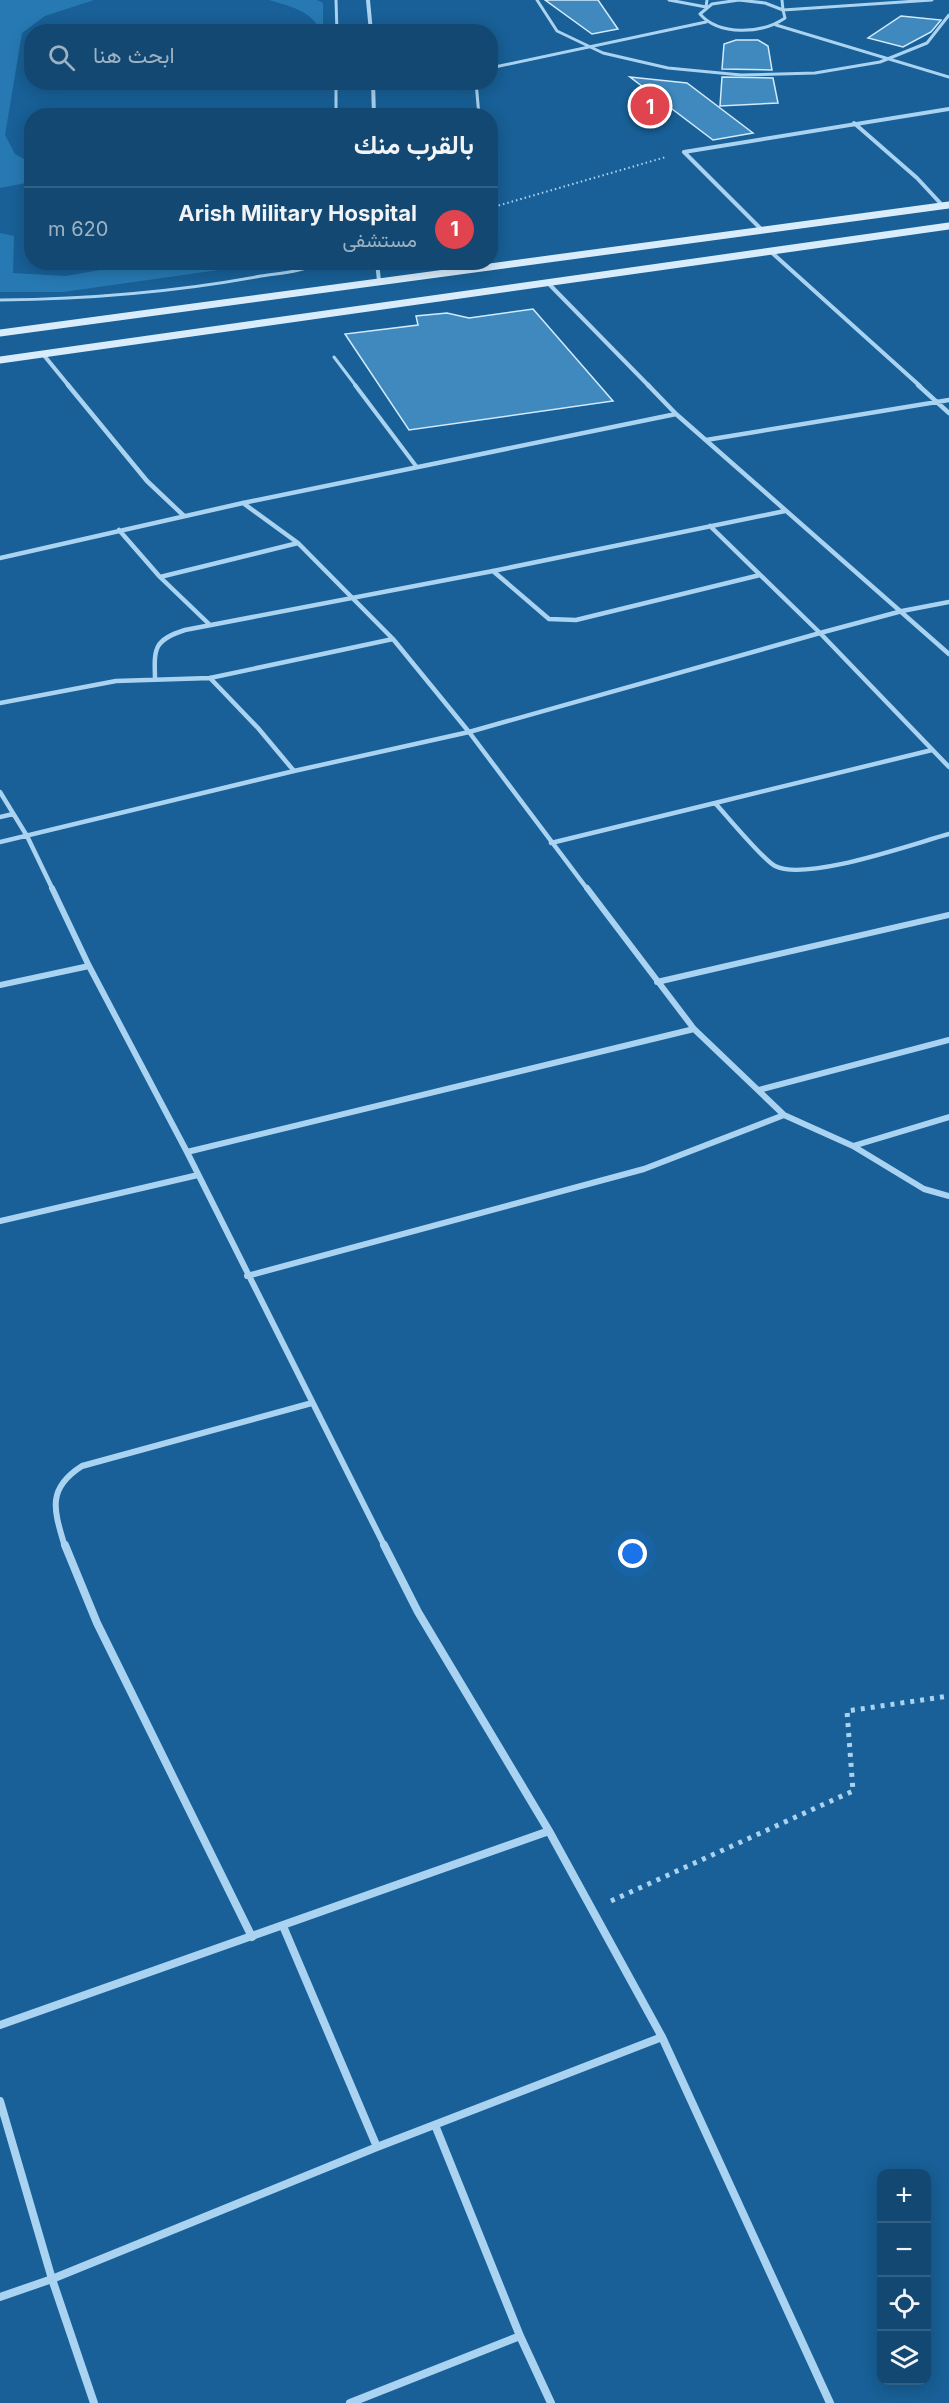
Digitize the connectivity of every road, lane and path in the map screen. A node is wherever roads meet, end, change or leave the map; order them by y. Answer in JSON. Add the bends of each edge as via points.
{"nodes":[{"id":1,"x":336,"y":0,"type":"edge"},
{"id":2,"x":368,"y":0,"type":"edge"},
{"id":3,"x":537,"y":0,"type":"edge"},
{"id":4,"x":669,"y":0,"type":"edge"},
{"id":5,"x":707,"y":0,"type":"edge"},
{"id":6,"x":782,"y":0,"type":"edge"},
{"id":7,"x":932,"y":0,"type":"edge"},
{"id":8,"x":706,"y":7,"type":"junction"},
{"id":9,"x":783,"y":10,"type":"junction"},
{"id":10,"x":949,"y":15,"type":"edge"},
{"id":11,"x":706,"y":22,"type":"junction"},
{"id":12,"x":337,"y":24,"type":"edge"},
{"id":13,"x":370,"y":24,"type":"edge"},
{"id":14,"x":776,"y":26,"type":"junction"},
{"id":15,"x":587,"y":47,"type":"junction"},
{"id":16,"x":891,"y":59,"type":"junction"},
{"id":17,"x":498,"y":66,"type":"edge"},
{"id":18,"x":949,"y":77,"type":"edge"},
{"id":19,"x":336,"y":90,"type":"edge"},
{"id":20,"x":374,"y":90,"type":"edge"},
{"id":21,"x":477,"y":90,"type":"edge"},
{"id":22,"x":336,"y":108,"type":"edge"},
{"id":23,"x":374,"y":108,"type":"edge"},
{"id":24,"x":478,"y":108,"type":"edge"},
{"id":25,"x":949,"y":109,"type":"edge"},
{"id":26,"x":854,"y":123,"type":"junction"},
{"id":27,"x":684,"y":152,"type":"junction"},
{"id":28,"x":946,"y":205,"type":"edge"},
{"id":29,"x":498,"y":206,"type":"edge"},
{"id":30,"x":895,"y":212,"type":"junction"},
{"id":31,"x":902,"y":218,"type":"dead end"},
{"id":32,"x":909,"y":224,"type":"dead end"},
{"id":33,"x":949,"y":226,"type":"edge"},
{"id":34,"x":762,"y":230,"type":"junction"},
{"id":35,"x":916,"y":230,"type":"junction"},
{"id":36,"x":770,"y":251,"type":"junction"},
{"id":37,"x":498,"y":265,"type":"edge"},
{"id":38,"x":294,"y":270,"type":"edge"},
{"id":39,"x":378,"y":270,"type":"edge"},
{"id":40,"x":462,"y":270,"type":"edge"},
{"id":41,"x":379,"y":281,"type":"junction"},
{"id":42,"x":546,"y":281,"type":"junction"},
{"id":43,"x":0,"y":300,"type":"edge"},
{"id":44,"x":0,"y":333,"type":"edge"},
{"id":45,"x":42,"y":353,"type":"junction"},
{"id":46,"x":334,"y":357,"type":"dead end"},
{"id":47,"x":0,"y":360,"type":"edge"},
{"id":48,"x":949,"y":400,"type":"edge"},
{"id":49,"x":936,"y":402,"type":"junction"},
{"id":50,"x":949,"y":413,"type":"edge"},
{"id":51,"x":676,"y":414,"type":"junction"},
{"id":52,"x":706,"y":441,"type":"junction"},
{"id":53,"x":416,"y":466,"type":"junction"},
{"id":54,"x":243,"y":502,"type":"junction"},
{"id":55,"x":785,"y":511,"type":"junction"},
{"id":56,"x":184,"y":516,"type":"junction"},
{"id":57,"x":710,"y":526,"type":"junction"},
{"id":58,"x":119,"y":530,"type":"junction"},
{"id":59,"x":298,"y":543,"type":"junction"},
{"id":60,"x":0,"y":558,"type":"edge"},
{"id":61,"x":493,"y":571,"type":"junction"},
{"id":62,"x":760,"y":575,"type":"junction"},
{"id":63,"x":160,"y":577,"type":"junction"},
{"id":64,"x":353,"y":596,"type":"junction"},
{"id":65,"x":949,"y":602,"type":"edge"},
{"id":66,"x":902,"y":611,"type":"junction"},
{"id":67,"x":209,"y":624,"type":"junction"},
{"id":68,"x":820,"y":633,"type":"junction"},
{"id":69,"x":393,"y":639,"type":"junction"},
{"id":70,"x":949,"y":654,"type":"edge"},
{"id":71,"x":155,"y":678,"type":"junction"},
{"id":72,"x":210,"y":678,"type":"junction"},
{"id":73,"x":0,"y":703,"type":"edge"},
{"id":74,"x":469,"y":732,"type":"junction"},
{"id":75,"x":932,"y":750,"type":"junction"},
{"id":76,"x":949,"y":767,"type":"edge"},
{"id":77,"x":294,"y":771,"type":"junction"},
{"id":78,"x":0,"y":792,"type":"edge"},
{"id":79,"x":715,"y":803,"type":"junction"},
{"id":80,"x":13,"y":814,"type":"junction"},
{"id":81,"x":0,"y":817,"type":"edge"},
{"id":82,"x":949,"y":834,"type":"edge"},
{"id":83,"x":27,"y":836,"type":"junction"},
{"id":84,"x":0,"y":842,"type":"edge"},
{"id":85,"x":551,"y":843,"type":"junction"},
{"id":86,"x":949,"y":915,"type":"edge"},
{"id":87,"x":89,"y":966,"type":"junction"},
{"id":88,"x":657,"y":982,"type":"junction"},
{"id":89,"x":0,"y":985,"type":"edge"},
{"id":90,"x":694,"y":1029,"type":"junction"},
{"id":91,"x":949,"y":1040,"type":"edge"},
{"id":92,"x":759,"y":1090,"type":"junction"},
{"id":93,"x":784,"y":1115,"type":"junction"},
{"id":94,"x":949,"y":1117,"type":"edge"},
{"id":95,"x":853,"y":1146,"type":"junction"},
{"id":96,"x":187,"y":1152,"type":"junction"},
{"id":97,"x":198,"y":1175,"type":"junction"},
{"id":98,"x":949,"y":1196,"type":"edge"},
{"id":99,"x":0,"y":1221,"type":"edge"},
{"id":100,"x":248,"y":1275,"type":"junction"},
{"id":101,"x":312,"y":1403,"type":"junction"},
{"id":102,"x":949,"y":1696,"type":"edge"},
{"id":103,"x":549,"y":1831,"type":"junction"},
{"id":104,"x":592,"y":1909,"type":"junction"},
{"id":105,"x":283,"y":1926,"type":"junction"},
{"id":106,"x":252,"y":1937,"type":"junction"},
{"id":107,"x":0,"y":2025,"type":"edge"},
{"id":108,"x":662,"y":2037,"type":"junction"},
{"id":109,"x":0,"y":2101,"type":"edge"},
{"id":110,"x":435,"y":2125,"type":"junction"},
{"id":111,"x":377,"y":2146,"type":"junction"},
{"id":112,"x":52,"y":2279,"type":"junction"},
{"id":113,"x":0,"y":2297,"type":"edge"},
{"id":114,"x":520,"y":2336,"type":"junction"},
{"id":115,"x":94,"y":2403,"type":"edge"},
{"id":116,"x":350,"y":2403,"type":"edge"},
{"id":117,"x":551,"y":2403,"type":"edge"},
{"id":118,"x":830,"y":2403,"type":"edge"}],
"edges":[{"from":1,"to":12,"type":"lane"},
{"from":2,"to":13,"type":"street"},
{"from":3,"to":15,"type":"lane","via":[[542,17]]},
{"from":4,"to":8,"type":"lane"},
{"from":5,"to":8,"type":"lane"},
{"from":6,"to":9,"type":"lane"},
{"from":7,"to":9,"type":"lane"},
{"from":8,"to":9,"type":"lane","via":[[726,1],[753,1]]},
{"from":8,"to":11,"type":"lane","via":[[700,14]]},
{"from":9,"to":14,"type":"lane","via":[[785,18]]},
{"from":10,"to":16,"type":"lane","via":[[930,43]]},
{"from":11,"to":14,"type":"lane","via":[[740,30]]},
{"from":11,"to":15,"type":"lane"},
{"from":14,"to":16,"type":"lane"},
{"from":15,"to":16,"type":"lane","via":[[650,66],[699,73],[807,73]]},
{"from":15,"to":17,"type":"lane"},
{"from":16,"to":18,"type":"lane"},
{"from":19,"to":22,"type":"lane"},
{"from":20,"to":23,"type":"street"},
{"from":21,"to":24,"type":"lane"},
{"from":25,"to":26,"type":"street"},
{"from":26,"to":27,"type":"street"},
{"from":26,"to":28,"type":"street"},
{"from":27,"to":29,"type":"path"},
{"from":27,"to":34,"type":"street"},
{"from":28,"to":30,"type":"main road"},
{"from":30,"to":31,"type":"main road"},
{"from":30,"to":34,"type":"main road"},
{"from":32,"to":35,"type":"main road"},
{"from":33,"to":35,"type":"main road"},
{"from":34,"to":37,"type":"main road"},
{"from":35,"to":36,"type":"main road"},
{"from":36,"to":42,"type":"main road"},
{"from":36,"to":49,"type":"street"},
{"from":38,"to":43,"type":"lane","via":[[84,299]]},
{"from":39,"to":41,"type":"street"},
{"from":40,"to":41,"type":"main road"},
{"from":41,"to":44,"type":"main road"},
{"from":42,"to":45,"type":"main road"},
{"from":42,"to":51,"type":"street"},
{"from":45,"to":47,"type":"main road"},
{"from":45,"to":56,"type":"street","via":[[147,481]]},
{"from":46,"to":53,"type":"lane"},
{"from":48,"to":49,"type":"street"},
{"from":49,"to":50,"type":"street"},
{"from":49,"to":52,"type":"street"},
{"from":51,"to":52,"type":"street"},
{"from":51,"to":53,"type":"street"},
{"from":52,"to":55,"type":"street"},
{"from":53,"to":54,"type":"street"},
{"from":54,"to":56,"type":"street"},
{"from":54,"to":59,"type":"street"},
{"from":55,"to":57,"type":"street"},
{"from":55,"to":66,"type":"street"},
{"from":56,"to":58,"type":"street"},
{"from":57,"to":61,"type":"street"},
{"from":57,"to":62,"type":"street"},
{"from":58,"to":60,"type":"street"},
{"from":58,"to":63,"type":"street"},
{"from":59,"to":63,"type":"street"},
{"from":59,"to":64,"type":"street"},
{"from":61,"to":62,"type":"street","via":[[556,621],[576,620]]},
{"from":61,"to":64,"type":"street"},
{"from":62,"to":68,"type":"street"},
{"from":63,"to":67,"type":"street"},
{"from":64,"to":67,"type":"street"},
{"from":64,"to":69,"type":"street"},
{"from":65,"to":66,"type":"street"},
{"from":66,"to":68,"type":"street"},
{"from":66,"to":70,"type":"street"},
{"from":67,"to":71,"type":"street","via":[[164,638],[154,654]]},
{"from":68,"to":74,"type":"street"},
{"from":68,"to":75,"type":"street"},
{"from":69,"to":72,"type":"street"},
{"from":69,"to":74,"type":"street"},
{"from":71,"to":72,"type":"street"},
{"from":71,"to":73,"type":"street","via":[[116,681]]},
{"from":72,"to":77,"type":"street"},
{"from":74,"to":77,"type":"street"},
{"from":74,"to":85,"type":"street"},
{"from":75,"to":76,"type":"street"},
{"from":75,"to":79,"type":"street"},
{"from":77,"to":83,"type":"street"},
{"from":78,"to":80,"type":"street"},
{"from":79,"to":82,"type":"street","via":[[774,866],[795,872],[819,870]]},
{"from":79,"to":85,"type":"street"},
{"from":80,"to":81,"type":"street"},
{"from":80,"to":83,"type":"street"},
{"from":83,"to":84,"type":"street"},
{"from":83,"to":87,"type":"street"},
{"from":85,"to":88,"type":"street"},
{"from":86,"to":88,"type":"street"},
{"from":87,"to":89,"type":"street"},
{"from":87,"to":96,"type":"street"},
{"from":88,"to":90,"type":"street"},
{"from":90,"to":92,"type":"street"},
{"from":90,"to":96,"type":"street"},
{"from":91,"to":92,"type":"street"},
{"from":92,"to":93,"type":"street"},
{"from":93,"to":95,"type":"street"},
{"from":93,"to":100,"type":"street","via":[[644,1169]]},
{"from":94,"to":95,"type":"street"},
{"from":95,"to":98,"type":"street","via":[[924,1189]]},
{"from":96,"to":97,"type":"street"},
{"from":97,"to":99,"type":"street"},
{"from":97,"to":100,"type":"street"},
{"from":100,"to":101,"type":"street"},
{"from":101,"to":103,"type":"street","via":[[418,1612]]},
{"from":101,"to":106,"type":"street","via":[[82,1466],[64,1477],[56,1491],[63,1539],[91,1609]]},
{"from":102,"to":104,"type":"path","via":[[847,1711],[853,1791]]},
{"from":103,"to":104,"type":"street"},
{"from":103,"to":105,"type":"street"},
{"from":104,"to":108,"type":"street"},
{"from":105,"to":106,"type":"street"},
{"from":105,"to":111,"type":"street"},
{"from":106,"to":107,"type":"street"},
{"from":108,"to":110,"type":"street"},
{"from":108,"to":118,"type":"street"},
{"from":109,"to":112,"type":"street"},
{"from":110,"to":111,"type":"street"},
{"from":110,"to":114,"type":"street"},
{"from":111,"to":112,"type":"street"},
{"from":112,"to":113,"type":"street"},
{"from":112,"to":115,"type":"street"},
{"from":114,"to":116,"type":"street"},
{"from":114,"to":117,"type":"street"}]}
